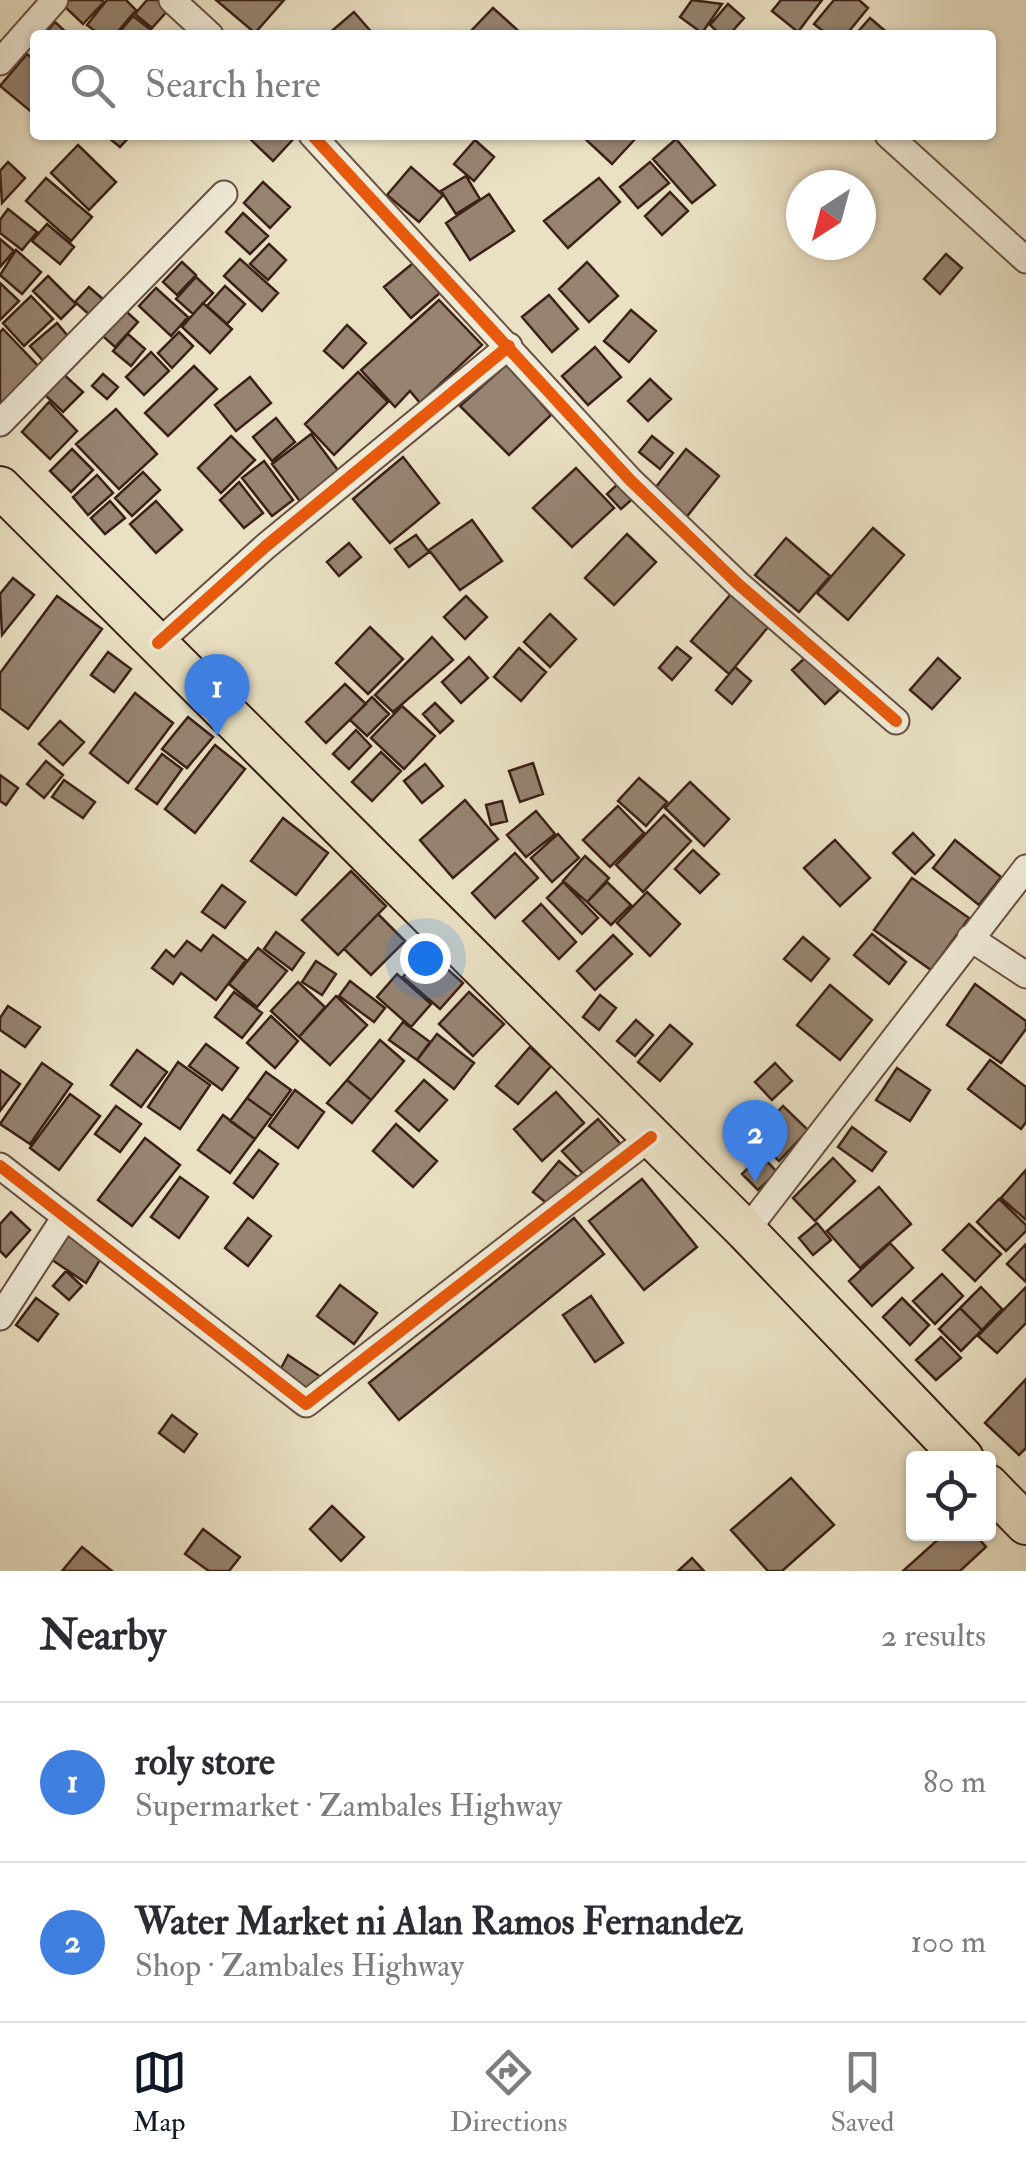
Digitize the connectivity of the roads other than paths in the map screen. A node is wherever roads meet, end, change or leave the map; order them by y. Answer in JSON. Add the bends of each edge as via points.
{"nodes":[{"id":1,"x":55,"y":0,"type":"edge"},
{"id":2,"x":172,"y":0,"type":"edge"},
{"id":3,"x":205,"y":30,"type":"edge"},
{"id":4,"x":0,"y":62,"type":"edge"},
{"id":5,"x":317,"y":140,"type":"edge"},
{"id":6,"x":894,"y":140,"type":"edge"},
{"id":7,"x":224,"y":194,"type":"dead end"},
{"id":8,"x":1026,"y":260,"type":"edge"},
{"id":9,"x":508,"y":346,"type":"junction"},
{"id":10,"x":0,"y":422,"type":"edge"},
{"id":11,"x":0,"y":487,"type":"edge"},
{"id":12,"x":158,"y":643,"type":"junction"},
{"id":13,"x":896,"y":721,"type":"dead end"},
{"id":14,"x":1026,"y":868,"type":"edge"},
{"id":15,"x":970,"y":938,"type":"junction"},
{"id":16,"x":1026,"y":975,"type":"edge"},
{"id":17,"x":651,"y":1137,"type":"junction"},
{"id":18,"x":0,"y":1166,"type":"edge"},
{"id":19,"x":65,"y":1217,"type":"junction"},
{"id":20,"x":746,"y":1232,"type":"junction"},
{"id":21,"x":0,"y":1317,"type":"edge"},
{"id":22,"x":956,"y":1451,"type":"edge"},
{"id":23,"x":996,"y":1493,"type":"edge"},
{"id":24,"x":1026,"y":1524,"type":"edge"}],
"edges":[{"from":1,"to":4,"type":"street"},
{"from":2,"to":3,"type":"street"},
{"from":5,"to":9,"type":"street"},
{"from":6,"to":8,"type":"street"},
{"from":7,"to":10,"type":"street"},
{"from":9,"to":12,"type":"street"},
{"from":9,"to":13,"type":"street","via":[[630,480]]},
{"from":11,"to":12,"type":"main road"},
{"from":12,"to":17,"type":"main road"},
{"from":14,"to":15,"type":"street"},
{"from":15,"to":16,"type":"street"},
{"from":15,"to":20,"type":"street"},
{"from":17,"to":19,"type":"street","via":[[306,1404]]},
{"from":17,"to":20,"type":"main road"},
{"from":18,"to":19,"type":"street"},
{"from":19,"to":21,"type":"street"},
{"from":20,"to":22,"type":"main road"},
{"from":23,"to":24,"type":"main road"}]}
